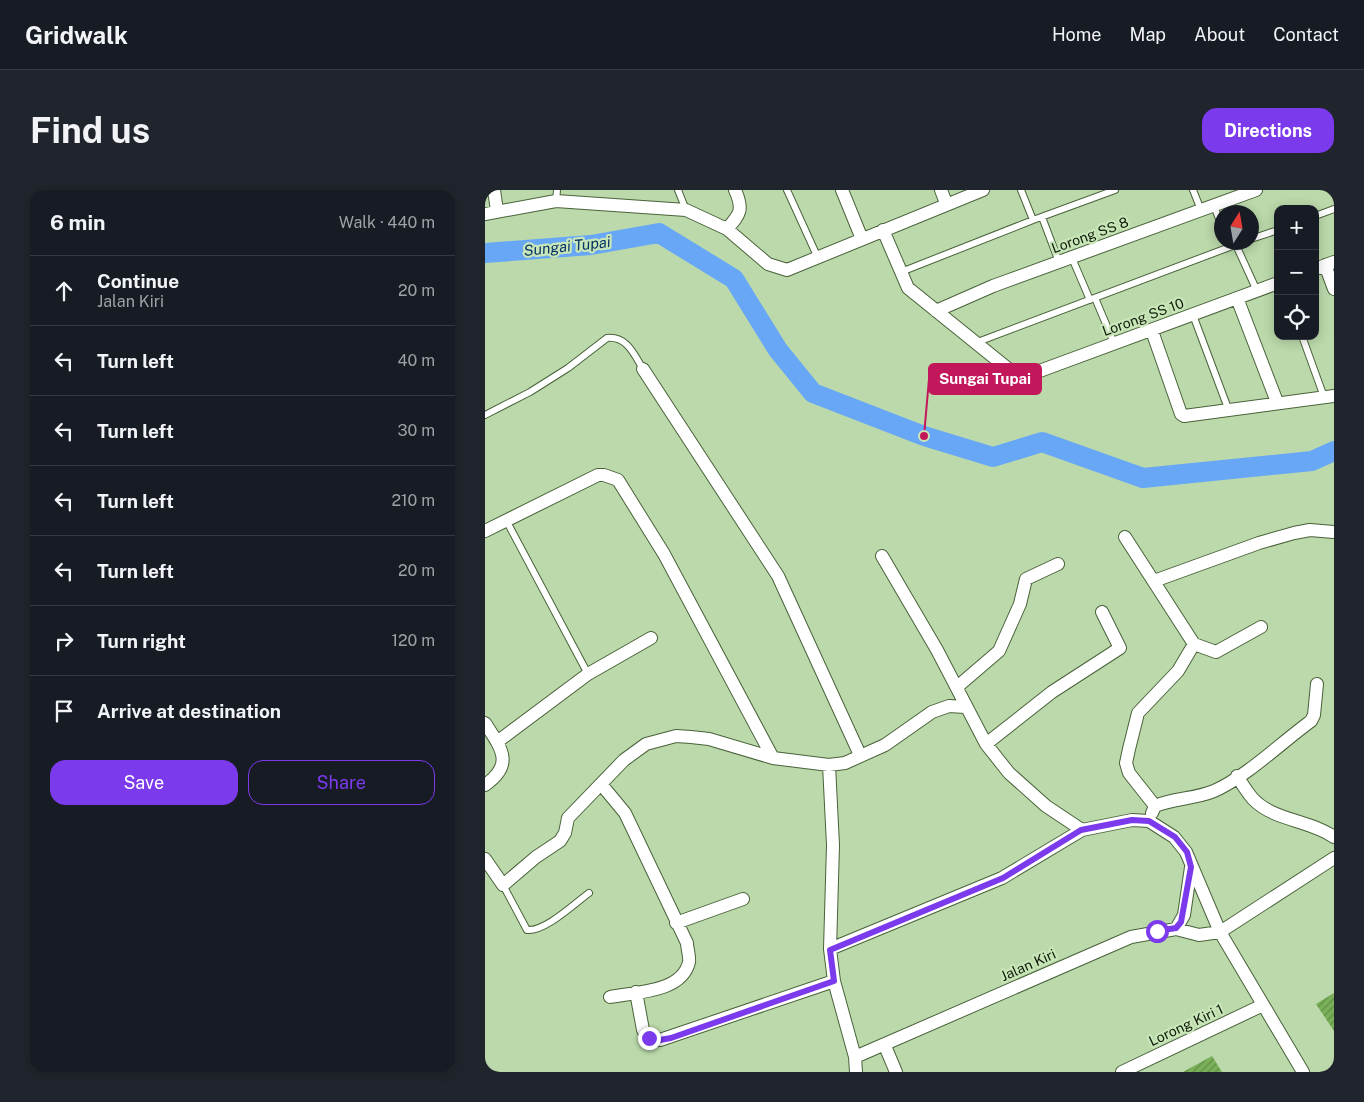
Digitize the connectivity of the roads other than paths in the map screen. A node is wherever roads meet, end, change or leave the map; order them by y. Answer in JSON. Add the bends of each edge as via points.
{"nodes":[{"id":1,"x":494,"y":190,"type":"edge"},
{"id":2,"x":678,"y":190,"type":"edge"},
{"id":3,"x":735,"y":190,"type":"edge"},
{"id":4,"x":787,"y":190,"type":"edge"},
{"id":5,"x":842,"y":190,"type":"edge"},
{"id":6,"x":941,"y":190,"type":"edge"},
{"id":7,"x":983,"y":190,"type":"edge"},
{"id":8,"x":1021,"y":190,"type":"edge"},
{"id":9,"x":1115,"y":190,"type":"edge"},
{"id":10,"x":1193,"y":190,"type":"edge"},
{"id":11,"x":1256,"y":190,"type":"edge"},
{"id":12,"x":557,"y":195,"type":"edge"},
{"id":13,"x":946,"y":204,"type":"junction"},
{"id":14,"x":1218,"y":205,"type":"edge"},
{"id":15,"x":1214,"y":206,"type":"edge"},
{"id":16,"x":1334,"y":209,"type":"edge"},
{"id":17,"x":687,"y":210,"type":"junction"},
{"id":18,"x":1201,"y":210,"type":"junction"},
{"id":19,"x":491,"y":213,"type":"edge"},
{"id":20,"x":1319,"y":215,"type":"edge"},
{"id":21,"x":1042,"y":217,"type":"junction"},
{"id":22,"x":1033,"y":220,"type":"junction"},
{"id":23,"x":727,"y":229,"type":"junction"},
{"id":24,"x":883,"y":230,"type":"junction"},
{"id":25,"x":1274,"y":231,"type":"edge"},
{"id":26,"x":1259,"y":236,"type":"edge"},
{"id":27,"x":862,"y":239,"type":"junction"},
{"id":28,"x":1219,"y":250,"type":"edge"},
{"id":29,"x":1238,"y":250,"type":"edge"},
{"id":30,"x":818,"y":258,"type":"junction"},
{"id":31,"x":1072,"y":258,"type":"junction"},
{"id":32,"x":1059,"y":262,"type":"junction"},
{"id":33,"x":1325,"y":265,"type":"edge"},
{"id":34,"x":901,"y":272,"type":"junction"},
{"id":35,"x":1274,"y":285,"type":"edge"},
{"id":36,"x":1334,"y":289,"type":"edge"},
{"id":37,"x":1257,"y":291,"type":"junction"},
{"id":38,"x":1237,"y":298,"type":"junction"},
{"id":39,"x":1092,"y":299,"type":"junction"},
{"id":40,"x":936,"y":311,"type":"junction"},
{"id":41,"x":1193,"y":315,"type":"junction"},
{"id":42,"x":1151,"y":330,"type":"junction"},
{"id":43,"x":1304,"y":340,"type":"edge"},
{"id":44,"x":975,"y":343,"type":"junction"},
{"id":45,"x":1114,"y":343,"type":"junction"},
{"id":46,"x":643,"y":369,"type":"joint"},
{"id":47,"x":1329,"y":396,"type":"edge"},
{"id":48,"x":1277,"y":402,"type":"junction"},
{"id":49,"x":1229,"y":411,"type":"junction"},
{"id":50,"x":485,"y":415,"type":"edge"},
{"id":51,"x":506,"y":520,"type":"junction"},
{"id":52,"x":485,"y":531,"type":"edge"},
{"id":53,"x":1334,"y":532,"type":"edge"},
{"id":54,"x":1125,"y":537,"type":"dead end"},
{"id":55,"x":882,"y":556,"type":"dead end"},
{"id":56,"x":1058,"y":564,"type":"dead end"},
{"id":57,"x":1154,"y":581,"type":"junction"},
{"id":58,"x":1102,"y":612,"type":"dead end"},
{"id":59,"x":1261,"y":627,"type":"dead end"},
{"id":60,"x":651,"y":638,"type":"dead end"},
{"id":61,"x":1193,"y":644,"type":"junction"},
{"id":62,"x":588,"y":674,"type":"junction"},
{"id":63,"x":1317,"y":684,"type":"dead end"},
{"id":64,"x":957,"y":687,"type":"junction"},
{"id":65,"x":965,"y":707,"type":"junction"},
{"id":66,"x":485,"y":723,"type":"edge"},
{"id":67,"x":497,"y":742,"type":"junction"},
{"id":68,"x":986,"y":744,"type":"junction"},
{"id":69,"x":860,"y":755,"type":"junction"},
{"id":70,"x":773,"y":758,"type":"junction"},
{"id":71,"x":829,"y":765,"type":"junction"},
{"id":72,"x":1237,"y":776,"type":"junction"},
{"id":73,"x":601,"y":784,"type":"junction"},
{"id":74,"x":485,"y":785,"type":"edge"},
{"id":75,"x":1155,"y":806,"type":"junction"},
{"id":76,"x":1149,"y":821,"type":"junction"},
{"id":77,"x":1081,"y":830,"type":"junction"},
{"id":78,"x":1334,"y":837,"type":"edge"},
{"id":79,"x":1334,"y":858,"type":"edge"},
{"id":80,"x":485,"y":860,"type":"edge"},
{"id":81,"x":1191,"y":867,"type":"junction"},
{"id":82,"x":503,"y":885,"type":"junction"},
{"id":83,"x":589,"y":893,"type":"dead end"},
{"id":84,"x":743,"y":899,"type":"dead end"},
{"id":85,"x":676,"y":923,"type":"junction"},
{"id":86,"x":1176,"y":928,"type":"junction"},
{"id":87,"x":1220,"y":932,"type":"junction"},
{"id":88,"x":830,"y":950,"type":"junction"},
{"id":89,"x":834,"y":981,"type":"junction"},
{"id":90,"x":636,"y":992,"type":"junction"},
{"id":91,"x":610,"y":997,"type":"dead end"},
{"id":92,"x":1263,"y":1005,"type":"junction"},
{"id":93,"x":885,"y":1046,"type":"junction"},
{"id":94,"x":855,"y":1057,"type":"junction"},
{"id":95,"x":856,"y":1072,"type":"edge"},
{"id":96,"x":896,"y":1072,"type":"edge"},
{"id":97,"x":1122,"y":1072,"type":"edge"},
{"id":98,"x":1303,"y":1072,"type":"edge"}],
"edges":[{"from":1,"to":19,"type":"street"},
{"from":2,"to":17,"type":"lane"},
{"from":3,"to":23,"type":"street","via":[[741,202],[740,214]]},
{"from":4,"to":30,"type":"lane"},
{"from":5,"to":27,"type":"street"},
{"from":6,"to":13,"type":"street"},
{"from":7,"to":13,"type":"street"},
{"from":8,"to":22,"type":"lane"},
{"from":9,"to":21,"type":"lane"},
{"from":10,"to":18,"type":"lane"},
{"from":11,"to":14,"type":"street","name":"Lorong SS 8"},
{"from":12,"to":17,"type":"street"},
{"from":12,"to":19,"type":"street"},
{"from":13,"to":24,"type":"street"},
{"from":15,"to":18,"type":"street","name":"Lorong SS 8"},
{"from":16,"to":20,"type":"lane"},
{"from":17,"to":23,"type":"street"},
{"from":18,"to":31,"type":"street","name":"Lorong SS 8"},
{"from":21,"to":22,"type":"lane"},
{"from":21,"to":32,"type":"lane"},
{"from":22,"to":34,"type":"lane"},
{"from":23,"to":30,"type":"street","via":[[768,264],[787,270]]},
{"from":24,"to":27,"type":"street"},
{"from":24,"to":34,"type":"street"},
{"from":25,"to":26,"type":"lane"},
{"from":27,"to":30,"type":"street"},
{"from":28,"to":39,"type":"lane"},
{"from":29,"to":37,"type":"lane"},
{"from":31,"to":32,"type":"street","name":"Lorong SS 8"},
{"from":31,"to":39,"type":"lane"},
{"from":32,"to":40,"type":"street","name":"Lorong SS 8"},
{"from":33,"to":36,"type":"street"},
{"from":34,"to":40,"type":"street","via":[[908,288]]},
{"from":35,"to":37,"type":"street","name":"Lorong SS 10"},
{"from":37,"to":38,"type":"street","name":"Lorong SS 10"},
{"from":38,"to":41,"type":"street","name":"Lorong SS 10"},
{"from":38,"to":48,"type":"street"},
{"from":39,"to":44,"type":"lane"},
{"from":39,"to":45,"type":"lane"},
{"from":40,"to":44,"type":"street"},
{"from":41,"to":42,"type":"street","name":"Lorong SS 10"},
{"from":41,"to":49,"type":"lane"},
{"from":42,"to":45,"type":"street","name":"Lorong SS 10"},
{"from":42,"to":49,"type":"street","via":[[1181,414]]},
{"from":43,"to":47,"type":"lane"},
{"from":44,"to":45,"type":"street","name":"Lorong SS 10","via":[[1017,376],[1026,376]]},
{"from":46,"to":50,"type":"lane","via":[[627,344],[620,339],[607,338],[530,392]]},
{"from":46,"to":69,"type":"street","via":[[779,576]]},
{"from":47,"to":48,"type":"street"},
{"from":48,"to":49,"type":"street"},
{"from":51,"to":52,"type":"street"},
{"from":51,"to":62,"type":"lane"},
{"from":51,"to":70,"type":"street","via":[[598,475],[618,480],[663,554]]},
{"from":53,"to":57,"type":"street","via":[[1310,530],[1294,533]]},
{"from":54,"to":57,"type":"street"},
{"from":55,"to":64,"type":"street"},
{"from":56,"to":64,"type":"street","via":[[1026,579],[1020,604],[999,651]]},
{"from":57,"to":61,"type":"street"},
{"from":58,"to":68,"type":"street","via":[[1120,648],[1052,692]]},
{"from":59,"to":61,"type":"street","via":[[1216,652]]},
{"from":60,"to":62,"type":"street"},
{"from":61,"to":75,"type":"street","via":[[1178,671],[1138,713],[1129,749],[1126,763],[1129,773]]},
{"from":62,"to":67,"type":"street"},
{"from":63,"to":72,"type":"street","via":[[1311,721]]},
{"from":64,"to":65,"type":"street"},
{"from":65,"to":68,"type":"street"},
{"from":65,"to":69,"type":"street","via":[[949,706],[932,712],[885,745]]},
{"from":66,"to":67,"type":"street"},
{"from":67,"to":74,"type":"street","via":[[503,754],[503,766],[498,776]]},
{"from":68,"to":77,"type":"street","via":[[1009,773],[1046,806]]},
{"from":69,"to":71,"type":"street","via":[[845,763]]},
{"from":70,"to":71,"type":"street"},
{"from":70,"to":73,"type":"street","via":[[709,739],[676,736],[646,744],[624,760]]},
{"from":71,"to":88,"type":"street","via":[[833,845]]},
{"from":72,"to":75,"type":"street","via":[[1215,790]]},
{"from":72,"to":78,"type":"street","via":[[1253,799],[1263,807],[1313,825]]},
{"from":73,"to":82,"type":"street","via":[[568,818],[560,841]]},
{"from":73,"to":85,"type":"street","via":[[625,813]]},
{"from":75,"to":76,"type":"street"},
{"from":76,"to":77,"type":"street","via":[[1132,820]]},
{"from":76,"to":81,"type":"street","via":[[1175,837],[1187,852]]},
{"from":77,"to":88,"type":"street","via":[[1003,878]]},
{"from":79,"to":87,"type":"street"},
{"from":80,"to":82,"type":"street"},
{"from":81,"to":86,"type":"street","via":[[1184,915]]},
{"from":81,"to":87,"type":"street"},
{"from":82,"to":83,"type":"lane","via":[[527,930],[534,931]]},
{"from":84,"to":85,"type":"street"},
{"from":85,"to":90,"type":"street","via":[[687,942],[689,961],[683,974],[671,985]]},
{"from":86,"to":87,"type":"street","name":"Jalan Kiri","via":[[1199,935]]},
{"from":86,"to":93,"type":"street","name":"Jalan Kiri","via":[[1122,940]]},
{"from":87,"to":92,"type":"street"},
{"from":88,"to":89,"type":"street"},
{"from":89,"to":90,"type":"street","via":[[660,1040],[649,1038],[643,1030]]},
{"from":89,"to":94,"type":"street"},
{"from":90,"to":91,"type":"street"},
{"from":92,"to":97,"type":"street","name":"Lorong Kiri 1"},
{"from":92,"to":98,"type":"street"},
{"from":93,"to":94,"type":"street","name":"Jalan Kiri"},
{"from":93,"to":96,"type":"street"},
{"from":94,"to":95,"type":"street"}]}
